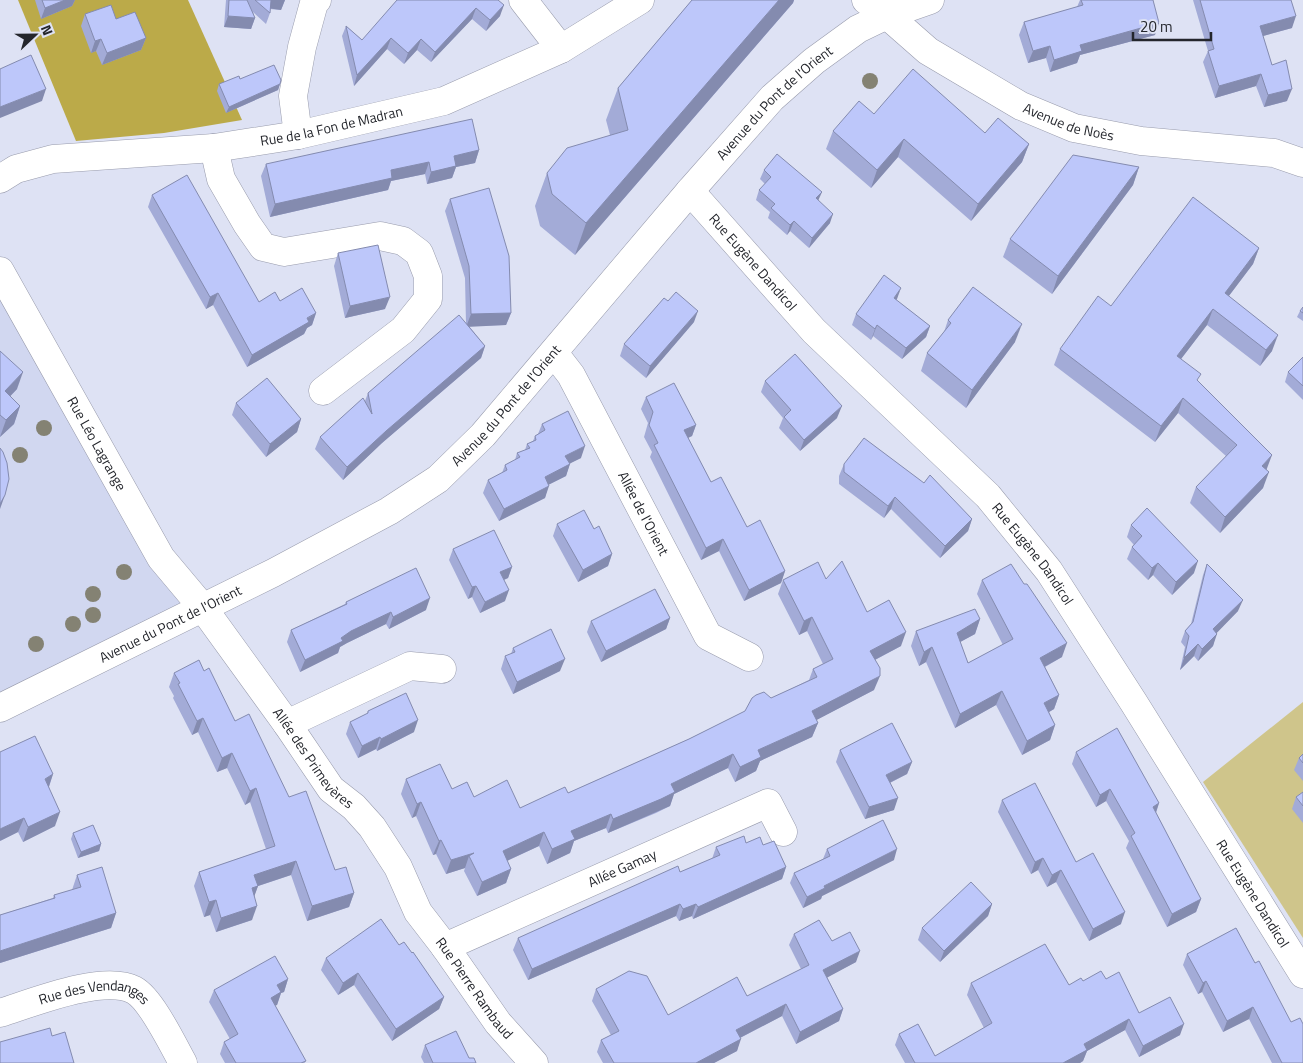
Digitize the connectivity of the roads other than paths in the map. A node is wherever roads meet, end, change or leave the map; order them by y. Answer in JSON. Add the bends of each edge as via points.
{"nodes":[{"id":1,"x":316,"y":0,"type":"edge"},
{"id":2,"x":523,"y":0,"type":"edge"},
{"id":3,"x":640,"y":0,"type":"edge"},
{"id":4,"x":930,"y":0,"type":"edge"},
{"id":5,"x":876,"y":8,"type":"edge"},
{"id":6,"x":561,"y":48,"type":"junction"},
{"id":7,"x":298,"y":135,"type":"junction"},
{"id":8,"x":214,"y":148,"type":"junction"},
{"id":9,"x":1303,"y":163,"type":"edge"},
{"id":10,"x":0,"y":179,"type":"edge"},
{"id":11,"x":690,"y":191,"type":"junction"},
{"id":12,"x":0,"y":270,"type":"edge"},
{"id":13,"x":554,"y":353,"type":"junction"},
{"id":14,"x":323,"y":391,"type":"dead end"},
{"id":15,"x":203,"y":608,"type":"junction"},
{"id":16,"x":749,"y":657,"type":"dead end"},
{"id":17,"x":442,"y":669,"type":"dead end"},
{"id":18,"x":0,"y":708,"type":"edge"},
{"id":19,"x":287,"y":724,"type":"junction"},
{"id":20,"x":782,"y":832,"type":"dead end"},
{"id":21,"x":418,"y":912,"type":"joint"},
{"id":22,"x":446,"y":946,"type":"junction"},
{"id":23,"x":1303,"y":974,"type":"edge"},
{"id":24,"x":0,"y":1013,"type":"edge"},
{"id":25,"x":183,"y":1063,"type":"edge"},
{"id":26,"x":534,"y":1063,"type":"edge"}],
"edges":[{"from":1,"to":7,"type":"street","via":[[302,47],[293,96]]},
{"from":2,"to":6,"type":"street"},
{"from":3,"to":6,"type":"street","name":"Rue de la Fon de Madran"},
{"from":4,"to":5,"type":"street","name":"Avenue du Pont de l'Orient"},
{"from":5,"to":9,"type":"street","name":"Avenue de Noès","via":[[928,51],[1021,106],[1074,128],[1141,141],[1274,153]]},
{"from":5,"to":11,"type":"street","name":"Avenue du Pont de l'Orient","via":[[858,29],[814,61],[772,98]]},
{"from":6,"to":7,"type":"street","name":"Rue de la Fon de Madran","via":[[444,102]]},
{"from":7,"to":8,"type":"street","name":"Rue de la Fon de Madran"},
{"from":8,"to":10,"type":"street","name":"Rue de la Fon de Madran","via":[[53,159],[16,169]]},
{"from":8,"to":14,"type":"street","via":[[221,179],[263,247],[284,252],[380,236],[403,241],[419,253],[428,276],[428,298],[403,330]]},
{"from":11,"to":13,"type":"street","name":"Avenue du Pont de l'Orient"},
{"from":11,"to":23,"type":"street","name":"Rue Eugène Dandicol","via":[[814,332],[988,496],[1049,571]]},
{"from":12,"to":15,"type":"street","name":"Rue Léo Lagrange","via":[[161,558]]},
{"from":13,"to":15,"type":"street","name":"Avenue du Pont de l'Orient","via":[[483,435],[438,479],[389,511]]},
{"from":13,"to":16,"type":"street","name":"Allée de l'Orient","via":[[571,375],[708,636]]},
{"from":15,"to":18,"type":"street","name":"Avenue du Pont de l'Orient"},
{"from":15,"to":19,"type":"street","name":"Allée des Primevères"},
{"from":17,"to":19,"type":"street","via":[[410,666]]},
{"from":19,"to":21,"type":"street","name":"Allée des Primevères","via":[[331,790],[372,827],[398,868]]},
{"from":20,"to":22,"type":"street","name":"Allée Gamay","via":[[768,803]]},
{"from":21,"to":22,"type":"street","name":"Rue Pierre Rambaud"},
{"from":22,"to":26,"type":"street","name":"Rue Pierre Rambaud","via":[[498,1023]]},
{"from":24,"to":25,"type":"street","name":"Rue des Vendanges","via":[[86,987],[111,985],[134,990],[152,1009]]}]}
